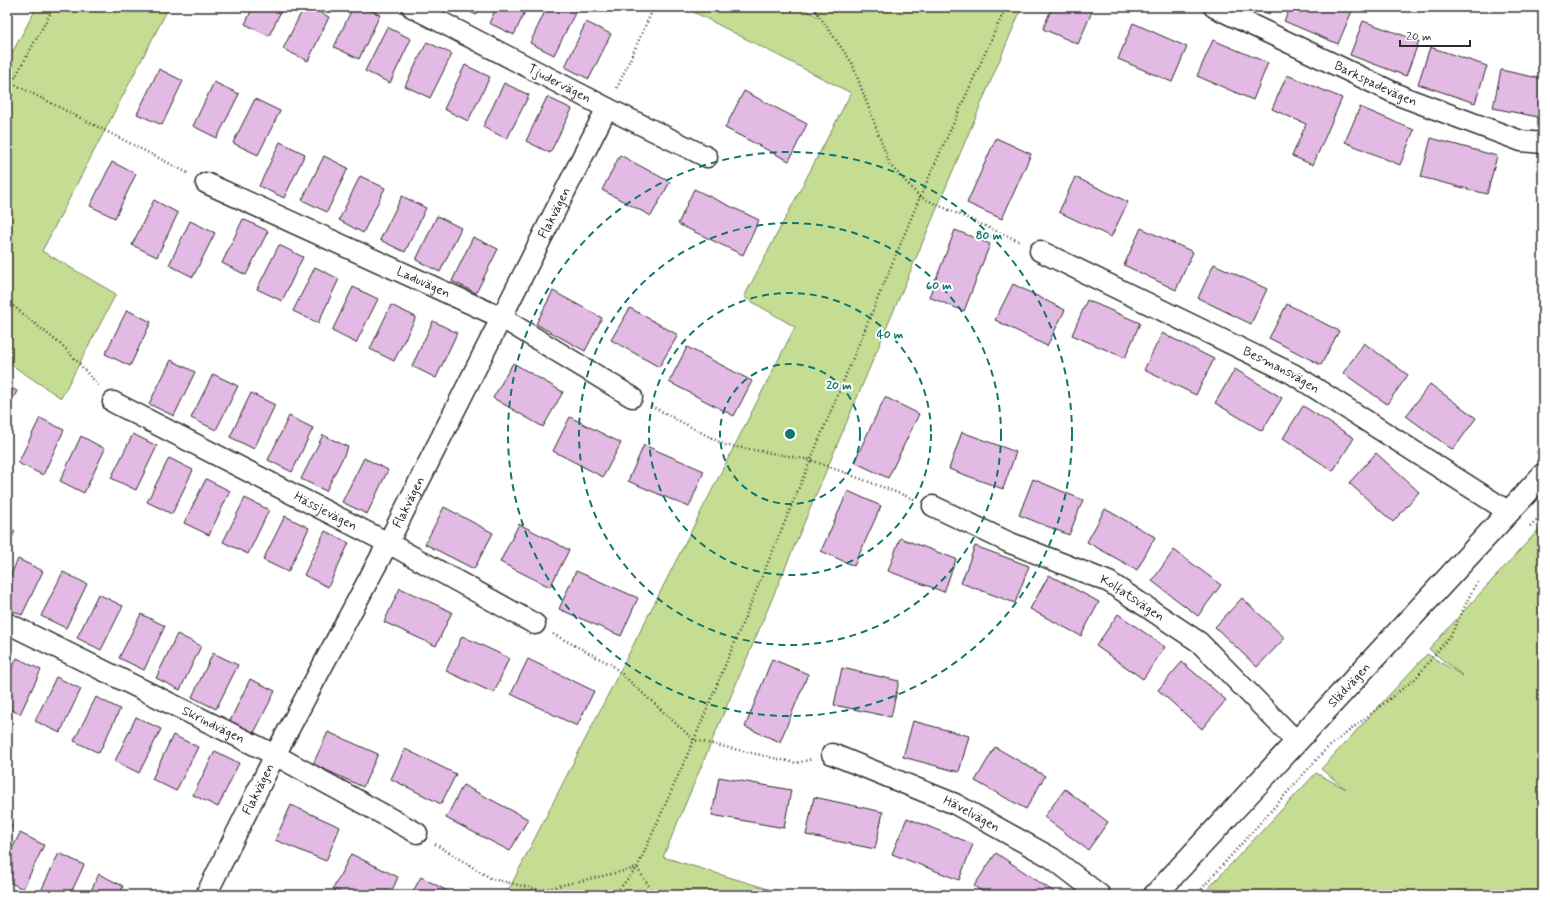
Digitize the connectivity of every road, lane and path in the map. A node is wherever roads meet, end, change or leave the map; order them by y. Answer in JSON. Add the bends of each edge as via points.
{"nodes":[{"id":1,"x":54,"y":7,"type":"edge"},
{"id":2,"x":412,"y":7,"type":"edge"},
{"id":3,"x":654,"y":7,"type":"edge"},
{"id":4,"x":813,"y":7,"type":"edge"},
{"id":5,"x":1006,"y":7,"type":"edge"},
{"id":6,"x":1214,"y":7,"type":"edge"},
{"id":7,"x":12,"y":83,"type":"junction"},
{"id":8,"x":7,"y":92,"type":"edge"},
{"id":9,"x":607,"y":108,"type":"junction"},
{"id":10,"x":1543,"y":142,"type":"edge"},
{"id":11,"x":707,"y":157,"type":"dead end"},
{"id":12,"x":206,"y":183,"type":"joint"},
{"id":13,"x":920,"y":196,"type":"junction"},
{"id":14,"x":1040,"y":251,"type":"joint"},
{"id":15,"x":7,"y":301,"type":"edge"},
{"id":16,"x":502,"y":318,"type":"junction"},
{"id":17,"x":632,"y":397,"type":"joint"},
{"id":18,"x":113,"y":402,"type":"joint"},
{"id":19,"x":811,"y":460,"type":"junction"},
{"id":20,"x":1543,"y":475,"type":"edge"},
{"id":21,"x":933,"y":506,"type":"joint"},
{"id":22,"x":1509,"y":512,"type":"junction"},
{"id":23,"x":1543,"y":514,"type":"edge"},
{"id":24,"x":1526,"y":530,"type":"dead end"},
{"id":25,"x":388,"y":543,"type":"junction"},
{"id":26,"x":1484,"y":575,"type":"dead end"},
{"id":27,"x":7,"y":623,"type":"edge"},
{"id":28,"x":535,"y":624,"type":"joint"},
{"id":29,"x":694,"y":740,"type":"junction"},
{"id":30,"x":1297,"y":742,"type":"junction"},
{"id":31,"x":832,"y":754,"type":"joint"},
{"id":32,"x":275,"y":755,"type":"junction"},
{"id":33,"x":417,"y":833,"type":"joint"},
{"id":34,"x":637,"y":868,"type":"junction"},
{"id":35,"x":1198,"y":894,"type":"edge"},
{"id":36,"x":206,"y":895,"type":"edge"},
{"id":37,"x":614,"y":895,"type":"edge"},
{"id":38,"x":655,"y":895,"type":"edge"},
{"id":39,"x":1100,"y":895,"type":"edge"},
{"id":40,"x":1155,"y":895,"type":"edge"}],
"edges":[{"from":1,"to":7,"type":"path"},
{"from":2,"to":9,"type":"street","name":"Tjudervägen"},
{"from":3,"to":9,"type":"path"},
{"from":4,"to":13,"type":"path","via":[[852,63],[890,164]]},
{"from":5,"to":13,"type":"path"},
{"from":6,"to":10,"type":"street","name":"Barkspadevägen","via":[[1403,97],[1521,141]]},
{"from":7,"to":8,"type":"path"},
{"from":7,"to":12,"type":"path"},
{"from":9,"to":11,"type":"street","name":"Tjudervägen"},
{"from":9,"to":16,"type":"street","name":"Flakvägen"},
{"from":12,"to":16,"type":"street","name":"Laduvägen"},
{"from":13,"to":14,"type":"path"},
{"from":13,"to":19,"type":"path"},
{"from":14,"to":22,"type":"street","name":"Besmansvägen","via":[[1293,374]]},
{"from":15,"to":18,"type":"path","via":[[65,348]]},
{"from":16,"to":17,"type":"street","name":"Laduvägen"},
{"from":16,"to":25,"type":"street","name":"Flakvägen"},
{"from":17,"to":19,"type":"path","via":[[725,445]]},
{"from":18,"to":25,"type":"street","name":"Hässjevägen"},
{"from":19,"to":21,"type":"path"},
{"from":19,"to":29,"type":"path"},
{"from":20,"to":22,"type":"street","name":"Slädvägen"},
{"from":21,"to":30,"type":"street","name":"Kolfatsvägen","via":[[1008,542],[1110,582],[1199,642]]},
{"from":22,"to":30,"type":"street","name":"Slädvägen"},
{"from":23,"to":24,"type":"path"},
{"from":25,"to":28,"type":"street","name":"Hässjevägen"},
{"from":25,"to":32,"type":"street","name":"Flakvägen"},
{"from":26,"to":35,"type":"path","via":[[1474,587],[1452,633],[1416,678],[1325,750]]},
{"from":27,"to":32,"type":"street","name":"Skrindvägen"},
{"from":28,"to":29,"type":"path","via":[[612,665]]},
{"from":29,"to":31,"type":"path","via":[[796,762]]},
{"from":29,"to":34,"type":"path"},
{"from":30,"to":40,"type":"street","name":"Slädvägen"},
{"from":31,"to":39,"type":"street","name":"Hävelvägen","via":[[955,804],[1052,858]]},
{"from":32,"to":33,"type":"street","name":"Skrindvägen"},
{"from":32,"to":36,"type":"street","name":"Flakvägen"},
{"from":33,"to":34,"type":"path","via":[[492,879],[541,890]]},
{"from":34,"to":37,"type":"path"},
{"from":34,"to":38,"type":"path"}]}
